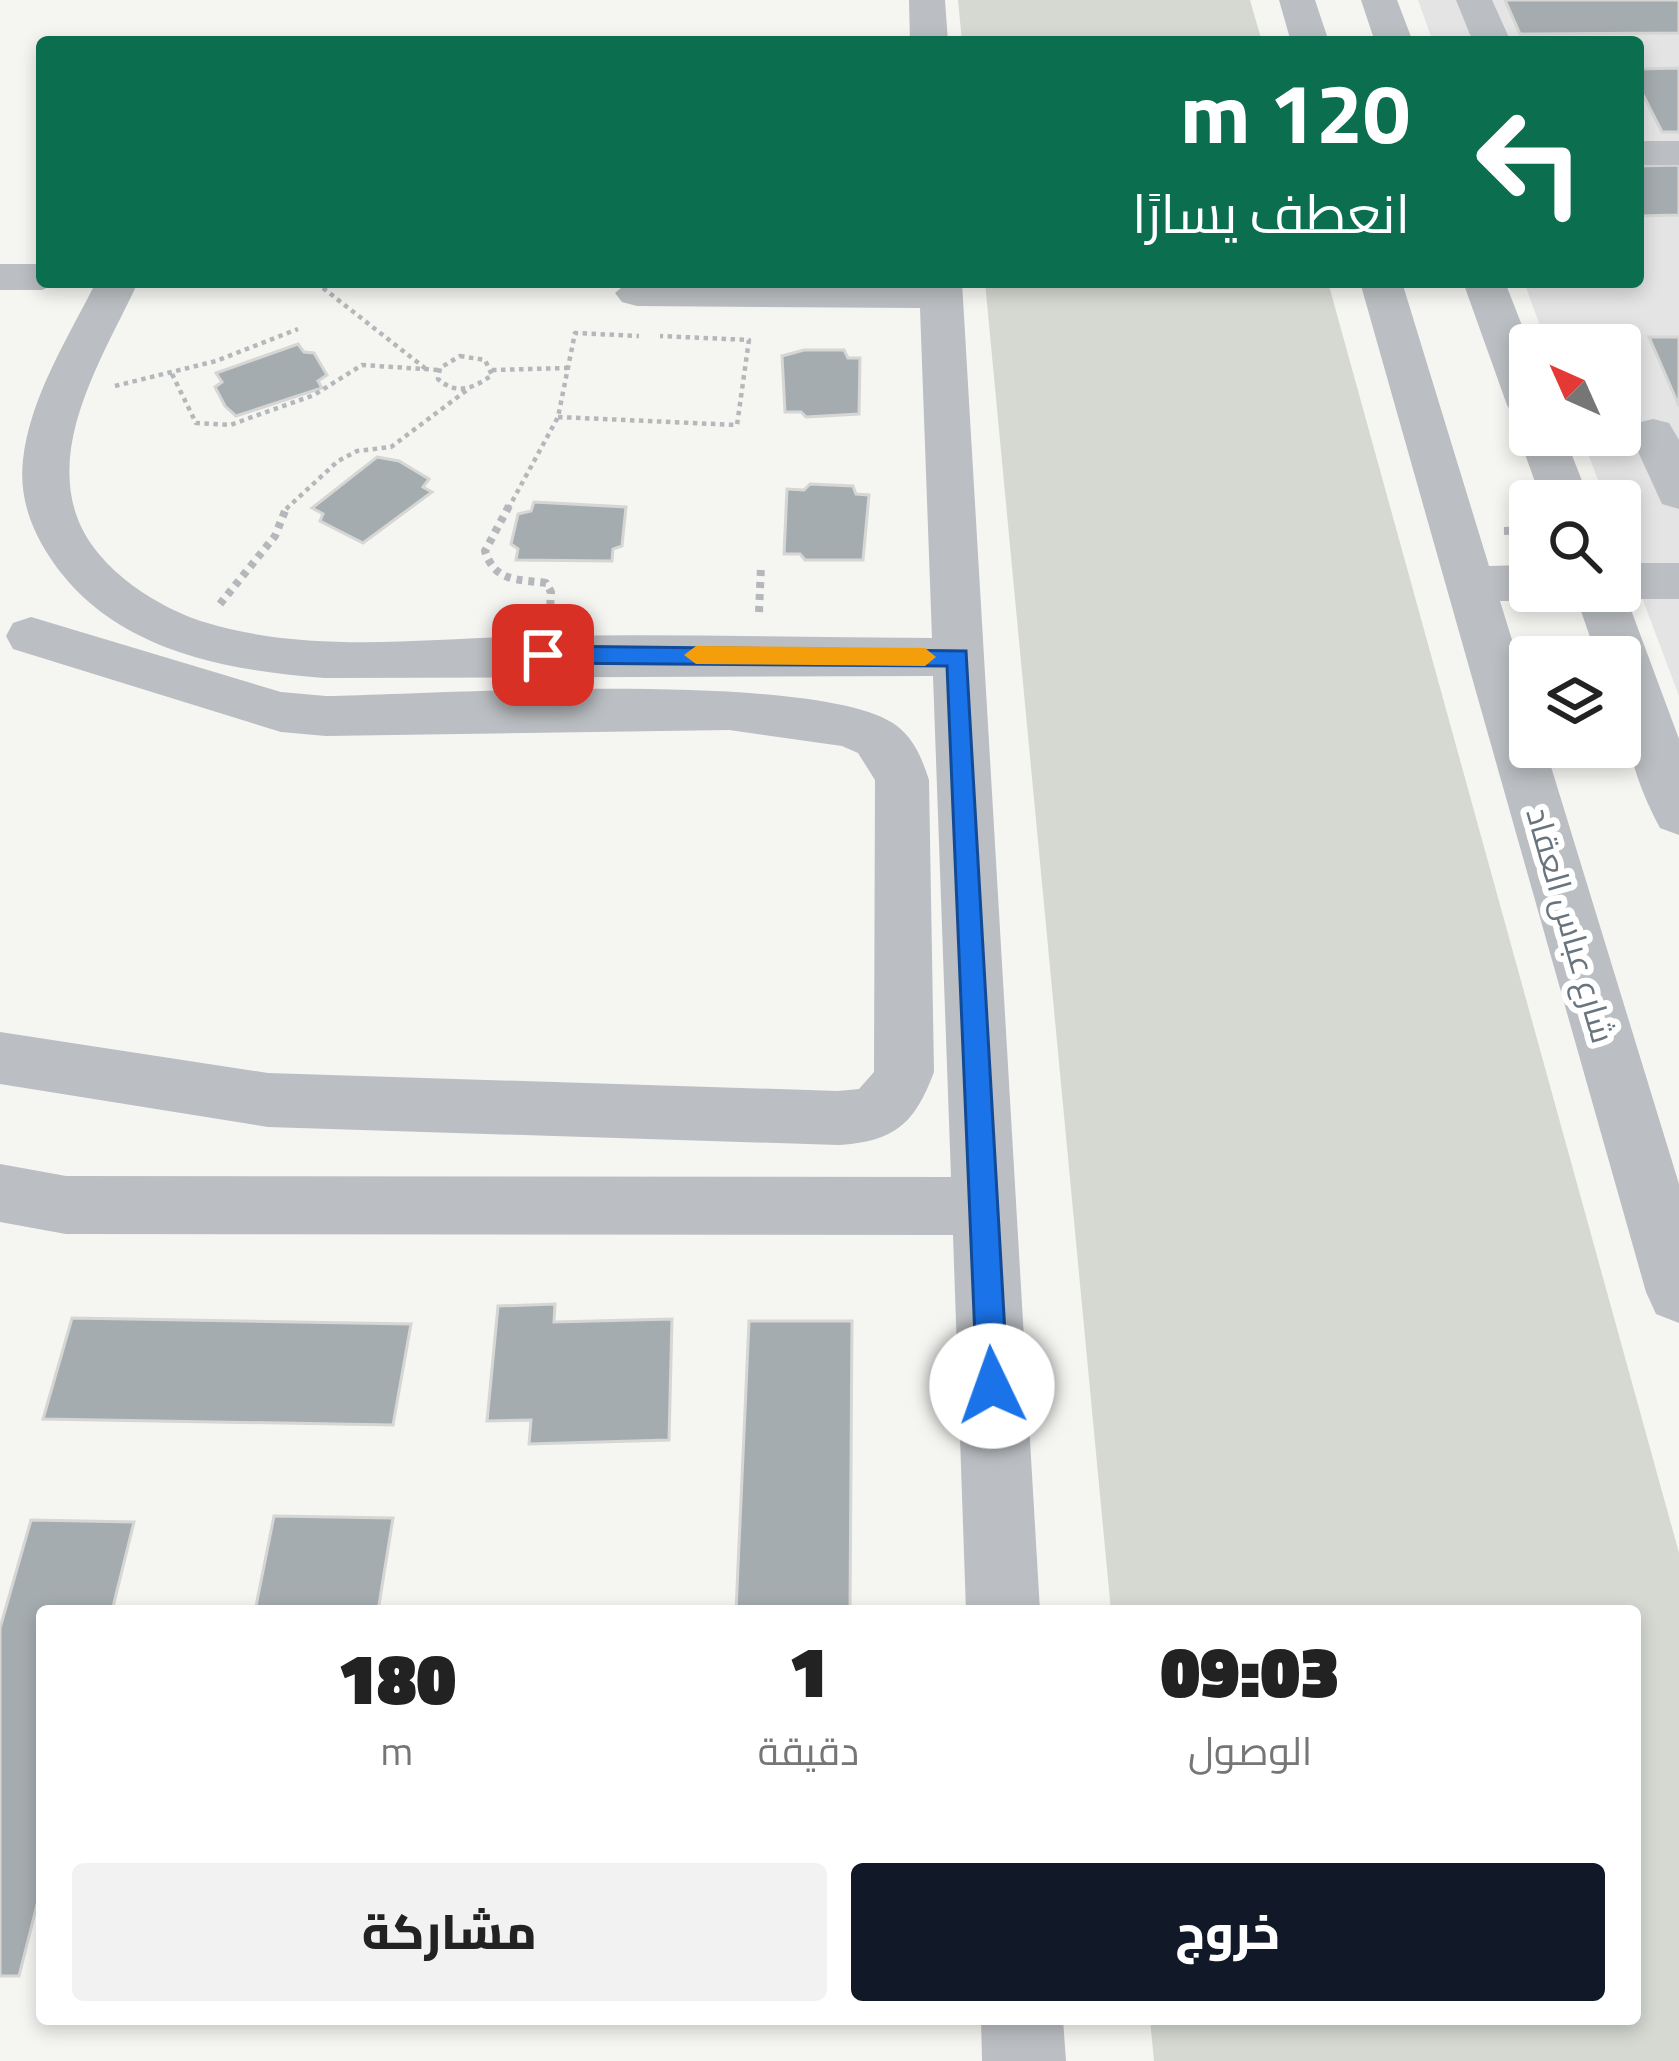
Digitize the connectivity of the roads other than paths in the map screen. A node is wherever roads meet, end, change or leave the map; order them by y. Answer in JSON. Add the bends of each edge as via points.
{"nodes":[{"id":1,"x":927,"y":0,"type":"edge"},
{"id":2,"x":1298,"y":0,"type":"edge"},
{"id":3,"x":1379,"y":0,"type":"edge"},
{"id":4,"x":1474,"y":0,"type":"edge"},
{"id":5,"x":929,"y":36,"type":"edge"},
{"id":6,"x":1308,"y":36,"type":"edge"},
{"id":7,"x":1392,"y":36,"type":"edge"},
{"id":8,"x":1489,"y":36,"type":"edge"},
{"id":9,"x":1644,"y":153,"type":"edge"},
{"id":10,"x":1679,"y":153,"type":"edge"},
{"id":11,"x":0,"y":277,"type":"edge"},
{"id":12,"x":36,"y":277,"type":"edge"},
{"id":13,"x":114,"y":288,"type":"edge"},
{"id":14,"x":1383,"y":288,"type":"edge"},
{"id":15,"x":1486,"y":288,"type":"edge"},
{"id":16,"x":941,"y":289,"type":"edge"},
{"id":17,"x":638,"y":293,"type":"dead end"},
{"id":18,"x":1509,"y":349,"type":"edge"},
{"id":19,"x":1653,"y":434,"type":"dead end"},
{"id":20,"x":1679,"y":494,"type":"edge"},
{"id":21,"x":1641,"y":581,"type":"edge"},
{"id":22,"x":1679,"y":581,"type":"edge"},
{"id":23,"x":1509,"y":583,"type":"edge"},
{"id":24,"x":1470,"y":584,"type":"junction"},
{"id":25,"x":1612,"y":612,"type":"edge"},
{"id":26,"x":31,"y":636,"type":"dead end"},
{"id":27,"x":958,"y":657,"type":"junction"},
{"id":28,"x":304,"y":659,"type":"junction"},
{"id":29,"x":1656,"y":685,"type":"edge"},
{"id":30,"x":280,"y":712,"type":"junction"},
{"id":31,"x":1674,"y":786,"type":"edge"},
{"id":32,"x":0,"y":1058,"type":"edge"},
{"id":33,"x":0,"y":1193,"type":"edge"},
{"id":34,"x":984,"y":1206,"type":"junction"},
{"id":35,"x":1679,"y":1292,"type":"edge"},
{"id":36,"x":1003,"y":1605,"type":"edge"},
{"id":37,"x":1022,"y":2025,"type":"edge"},
{"id":38,"x":1024,"y":2061,"type":"edge"}],
"edges":[{"from":1,"to":5,"type":"street"},
{"from":2,"to":6,"type":"street"},
{"from":3,"to":7,"type":"street"},
{"from":4,"to":8,"type":"street"},
{"from":9,"to":10,"type":"street"},
{"from":11,"to":12,"type":"street"},
{"from":13,"to":28,"type":"street","via":[[52,429],[52,517],[85,570],[142,615],[193,638]]},
{"from":14,"to":24,"type":"street","name":"شارع عباس العقاد"},
{"from":15,"to":18,"type":"street"},
{"from":16,"to":17,"type":"street"},
{"from":16,"to":27,"type":"street"},
{"from":19,"to":20,"type":"street"},
{"from":21,"to":22,"type":"street"},
{"from":23,"to":24,"type":"street"},
{"from":24,"to":35,"type":"street","name":"شارع عباس العقاد"},
{"from":25,"to":29,"type":"street"},
{"from":26,"to":30,"type":"street"},
{"from":27,"to":28,"type":"street"},
{"from":27,"to":34,"type":"street"},
{"from":28,"to":30,"type":"street"},
{"from":29,"to":31,"type":"street"},
{"from":30,"to":32,"type":"street","via":[[729,710],[851,727],[877,739],[902,780],[904,1050],[896,1097],[872,1118],[268,1100]]},
{"from":33,"to":34,"type":"street","via":[[66,1204]]},
{"from":34,"to":36,"type":"street"},
{"from":37,"to":38,"type":"street"}]}
